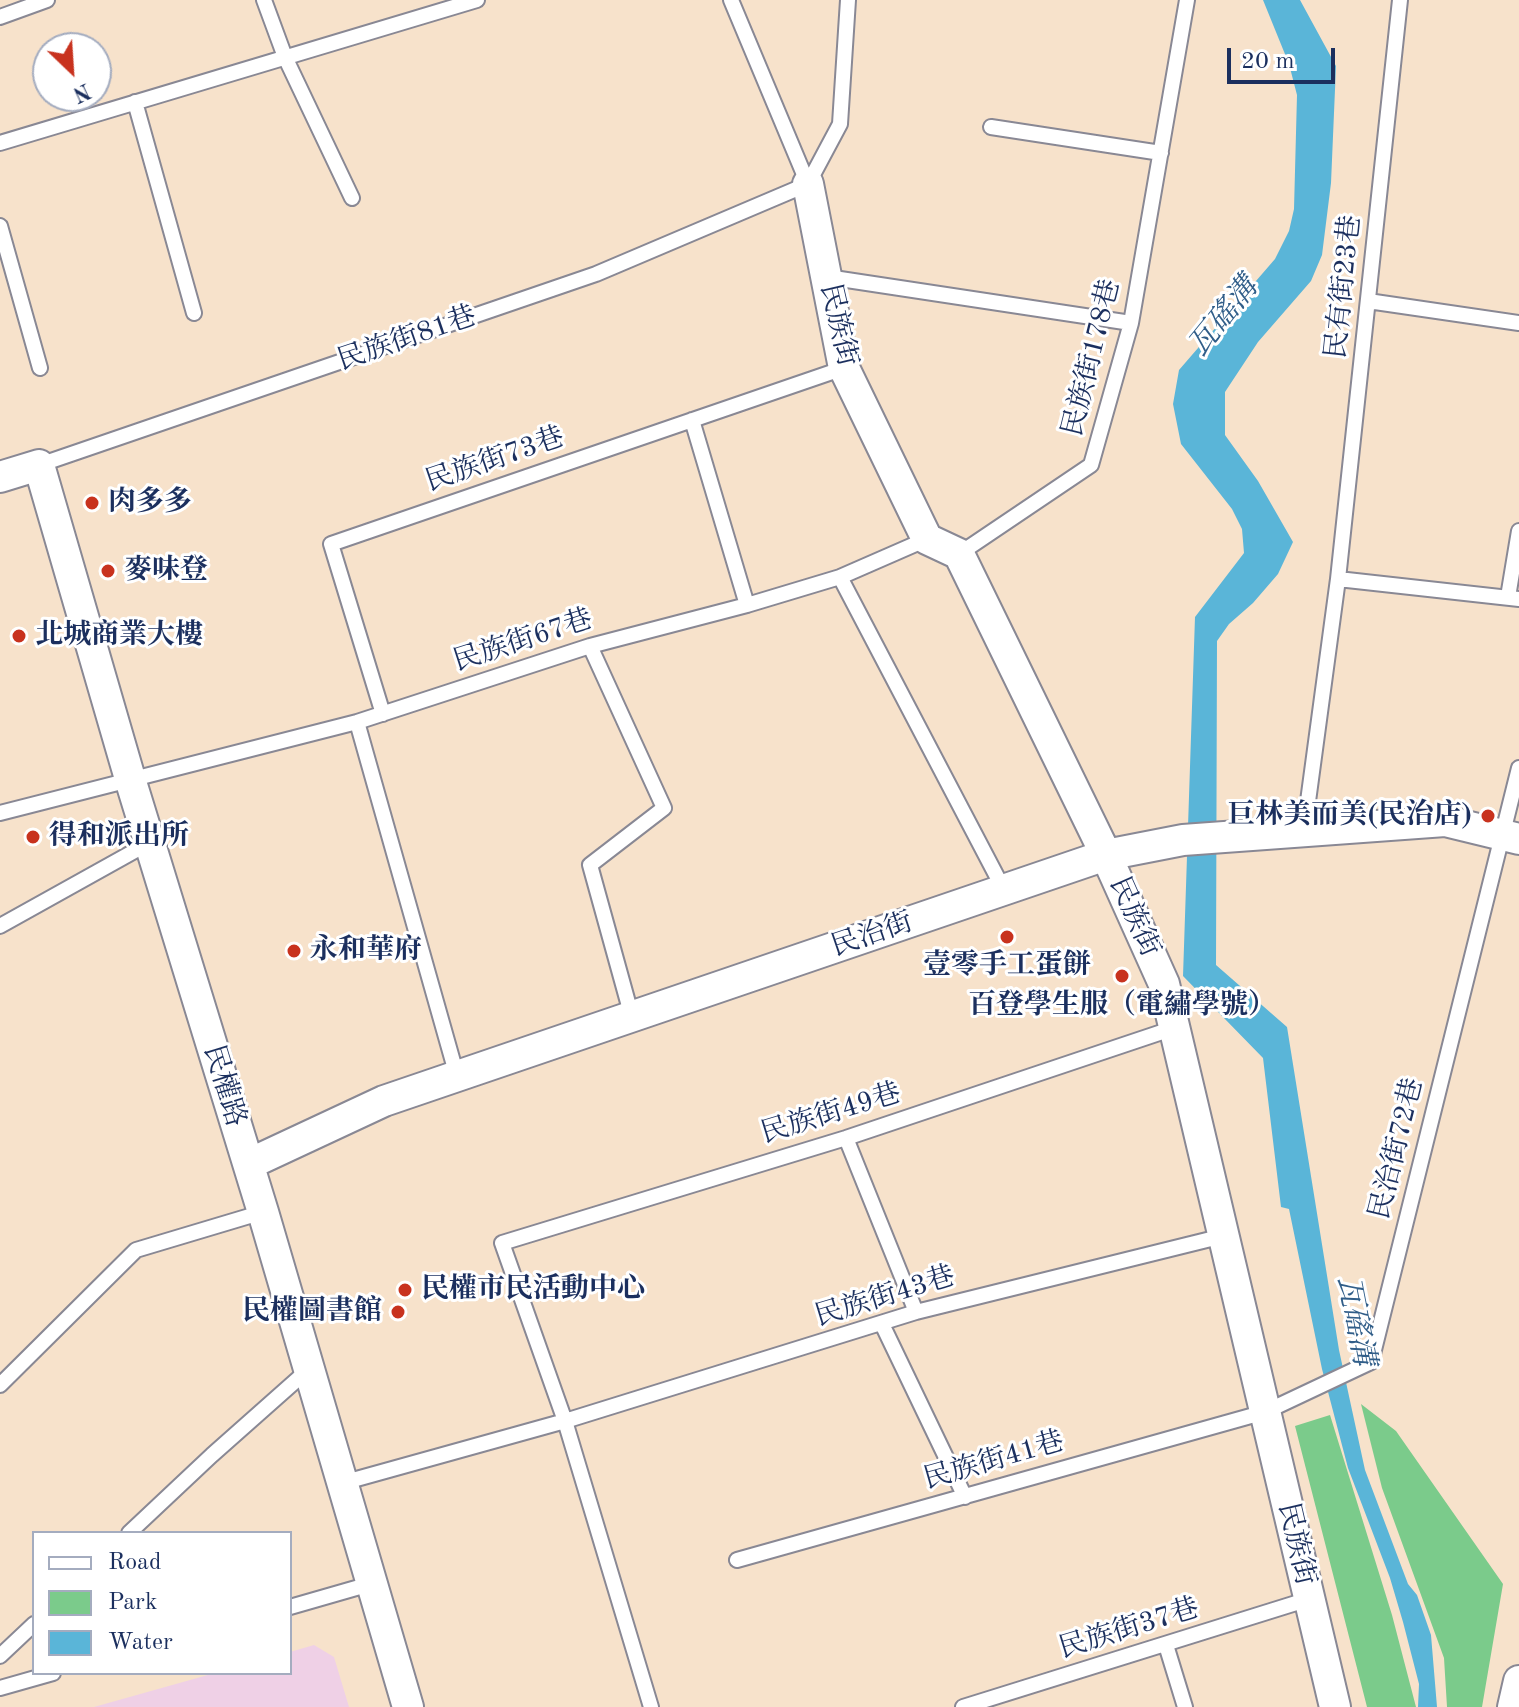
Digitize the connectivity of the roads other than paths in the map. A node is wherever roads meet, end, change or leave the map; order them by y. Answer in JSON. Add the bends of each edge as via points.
{"nodes":[{"id":1,"x":47,"y":0,"type":"edge"},
{"id":2,"x":264,"y":0,"type":"edge"},
{"id":3,"x":477,"y":0,"type":"edge"},
{"id":4,"x":731,"y":0,"type":"edge"},
{"id":5,"x":848,"y":0,"type":"edge"},
{"id":6,"x":1187,"y":0,"type":"edge"},
{"id":7,"x":1400,"y":0,"type":"edge"},
{"id":8,"x":0,"y":17,"type":"edge"},
{"id":9,"x":285,"y":57,"type":"junction"},
{"id":10,"x":135,"y":102,"type":"junction"},
{"id":11,"x":991,"y":127,"type":"dead end"},
{"id":12,"x":0,"y":143,"type":"edge"},
{"id":13,"x":1161,"y":153,"type":"junction"},
{"id":14,"x":808,"y":184,"type":"junction"},
{"id":15,"x":352,"y":198,"type":"dead end"},
{"id":16,"x":0,"y":226,"type":"edge"},
{"id":17,"x":827,"y":277,"type":"junction"},
{"id":18,"x":1368,"y":301,"type":"junction"},
{"id":19,"x":194,"y":313,"type":"dead end"},
{"id":20,"x":1131,"y":323,"type":"junction"},
{"id":21,"x":1519,"y":323,"type":"edge"},
{"id":22,"x":40,"y":368,"type":"dead end"},
{"id":23,"x":844,"y":368,"type":"junction"},
{"id":24,"x":692,"y":420,"type":"junction"},
{"id":25,"x":39,"y":465,"type":"junction"},
{"id":26,"x":0,"y":477,"type":"edge"},
{"id":27,"x":1519,"y":531,"type":"edge"},
{"id":28,"x":927,"y":539,"type":"junction"},
{"id":29,"x":959,"y":554,"type":"junction"},
{"id":30,"x":840,"y":577,"type":"junction"},
{"id":31,"x":1338,"y":579,"type":"junction"},
{"id":32,"x":1513,"y":598,"type":"edge"},
{"id":33,"x":747,"y":605,"type":"junction"},
{"id":34,"x":590,"y":646,"type":"junction"},
{"id":35,"x":383,"y":714,"type":"junction"},
{"id":36,"x":357,"y":722,"type":"junction"},
{"id":37,"x":1519,"y":768,"type":"edge"},
{"id":38,"x":131,"y":782,"type":"junction"},
{"id":39,"x":0,"y":813,"type":"edge"},
{"id":40,"x":1304,"y":831,"type":"junction"},
{"id":41,"x":1510,"y":836,"type":"edge"},
{"id":42,"x":149,"y":843,"type":"junction"},
{"id":43,"x":1106,"y":855,"type":"junction"},
{"id":44,"x":1004,"y":890,"type":"junction"},
{"id":45,"x":0,"y":926,"type":"edge"},
{"id":46,"x":632,"y":1017,"type":"junction"},
{"id":47,"x":1174,"y":1028,"type":"junction"},
{"id":48,"x":457,"y":1076,"type":"junction"},
{"id":49,"x":846,"y":1138,"type":"junction"},
{"id":50,"x":249,"y":1164,"type":"junction"},
{"id":51,"x":263,"y":1212,"type":"junction"},
{"id":52,"x":1223,"y":1236,"type":"junction"},
{"id":53,"x":916,"y":1312,"type":"junction"},
{"id":54,"x":882,"y":1324,"type":"junction"},
{"id":55,"x":309,"y":1369,"type":"junction"},
{"id":56,"x":0,"y":1385,"type":"edge"},
{"id":57,"x":1265,"y":1412,"type":"junction"},
{"id":58,"x":565,"y":1421,"type":"junction"},
{"id":59,"x":342,"y":1483,"type":"junction"},
{"id":60,"x":965,"y":1497,"type":"junction"},
{"id":61,"x":131,"y":1531,"type":"edge"},
{"id":62,"x":737,"y":1560,"type":"dead end"},
{"id":63,"x":370,"y":1584,"type":"junction"},
{"id":64,"x":1309,"y":1599,"type":"junction"},
{"id":65,"x":292,"y":1606,"type":"edge"},
{"id":66,"x":32,"y":1626,"type":"edge"},
{"id":67,"x":1166,"y":1645,"type":"junction"},
{"id":68,"x":0,"y":1656,"type":"edge"},
{"id":69,"x":46,"y":1675,"type":"edge"},
{"id":70,"x":1519,"y":1681,"type":"edge"},
{"id":71,"x":0,"y":1688,"type":"edge"},
{"id":72,"x":408,"y":1707,"type":"edge"},
{"id":73,"x":651,"y":1707,"type":"edge"},
{"id":74,"x":963,"y":1707,"type":"edge"},
{"id":75,"x":1185,"y":1707,"type":"edge"},
{"id":76,"x":1335,"y":1707,"type":"edge"},
{"id":77,"x":1513,"y":1707,"type":"edge"}],
"edges":[{"from":1,"to":8,"type":"lane"},
{"from":2,"to":9,"type":"lane"},
{"from":3,"to":9,"type":"lane"},
{"from":4,"to":14,"type":"lane"},
{"from":5,"to":14,"type":"lane","via":[[840,124]]},
{"from":6,"to":13,"type":"lane","name":"民族街178巷"},
{"from":7,"to":18,"type":"lane","name":"民有街23巷"},
{"from":9,"to":10,"type":"lane"},
{"from":9,"to":15,"type":"lane"},
{"from":10,"to":12,"type":"lane"},
{"from":10,"to":19,"type":"lane"},
{"from":11,"to":13,"type":"lane"},
{"from":13,"to":20,"type":"lane","name":"民族街178巷"},
{"from":14,"to":17,"type":"street","name":"民族街"},
{"from":14,"to":25,"type":"lane","name":"民族街81巷","via":[[596,274]]},
{"from":16,"to":22,"type":"lane"},
{"from":17,"to":20,"type":"lane"},
{"from":17,"to":23,"type":"street","name":"民族街"},
{"from":18,"to":21,"type":"lane"},
{"from":18,"to":31,"type":"lane","name":"民有街23巷"},
{"from":20,"to":29,"type":"lane","name":"民族街178巷","via":[[1091,465]]},
{"from":23,"to":24,"type":"lane","name":"民族街73巷"},
{"from":23,"to":28,"type":"street","name":"民族街"},
{"from":24,"to":33,"type":"lane"},
{"from":24,"to":35,"type":"lane","name":"民族街73巷","via":[[331,544]]},
{"from":25,"to":26,"type":"street","name":"民族街81巷"},
{"from":25,"to":38,"type":"street","name":"民權路"},
{"from":27,"to":32,"type":"lane"},
{"from":28,"to":29,"type":"street"},
{"from":28,"to":30,"type":"lane","name":"民族街67巷"},
{"from":29,"to":43,"type":"street","name":"民族街"},
{"from":30,"to":33,"type":"lane","name":"民族街67巷"},
{"from":30,"to":44,"type":"lane"},
{"from":31,"to":32,"type":"lane"},
{"from":31,"to":40,"type":"lane","name":"民有街23巷"},
{"from":33,"to":34,"type":"lane","name":"民族街67巷"},
{"from":34,"to":35,"type":"lane","name":"民族街67巷"},
{"from":34,"to":46,"type":"lane","via":[[664,808],[590,865]]},
{"from":35,"to":36,"type":"lane","name":"民族街67巷"},
{"from":36,"to":38,"type":"lane","name":"民族街67巷"},
{"from":36,"to":48,"type":"lane"},
{"from":37,"to":41,"type":"lane","name":"民治街72巷"},
{"from":38,"to":39,"type":"lane","name":"民族街67巷"},
{"from":38,"to":42,"type":"street","name":"民權路"},
{"from":40,"to":41,"type":"street","name":"民治街","via":[[1445,821]]},
{"from":40,"to":43,"type":"street","name":"民治街","via":[[1183,840]]},
{"from":41,"to":57,"type":"lane","name":"民治街72巷","via":[[1371,1362]]},
{"from":42,"to":45,"type":"lane"},
{"from":42,"to":50,"type":"street","name":"民權路"},
{"from":43,"to":44,"type":"street","name":"民治街"},
{"from":43,"to":47,"type":"street","name":"民族街","via":[[1164,984]]},
{"from":44,"to":46,"type":"street","name":"民治街"},
{"from":46,"to":48,"type":"street","name":"民治街"},
{"from":47,"to":49,"type":"lane","name":"民族街49巷"},
{"from":47,"to":52,"type":"street","name":"民族街"},
{"from":48,"to":50,"type":"street","name":"民治街","via":[[384,1101]]},
{"from":49,"to":53,"type":"lane"},
{"from":49,"to":58,"type":"lane","name":"民族街49巷","via":[[502,1243]]},
{"from":50,"to":51,"type":"street","name":"民權路"},
{"from":51,"to":55,"type":"street","name":"民權路"},
{"from":51,"to":56,"type":"lane","via":[[136,1250]]},
{"from":52,"to":53,"type":"lane","name":"民族街43巷"},
{"from":52,"to":57,"type":"street","name":"民族街"},
{"from":53,"to":54,"type":"lane","name":"民族街43巷"},
{"from":54,"to":58,"type":"lane","name":"民族街43巷"},
{"from":54,"to":60,"type":"lane"},
{"from":55,"to":59,"type":"street","name":"民權路"},
{"from":55,"to":61,"type":"lane"},
{"from":57,"to":60,"type":"lane","name":"民族街41巷"},
{"from":57,"to":64,"type":"street","name":"民族街"},
{"from":58,"to":59,"type":"lane","name":"民族街43巷"},
{"from":58,"to":73,"type":"lane"},
{"from":59,"to":63,"type":"street","name":"民權路"},
{"from":60,"to":62,"type":"lane","name":"民族街41巷"},
{"from":63,"to":65,"type":"lane"},
{"from":63,"to":72,"type":"street","name":"民權路"},
{"from":64,"to":67,"type":"lane","name":"民族街37巷"},
{"from":64,"to":76,"type":"street","name":"民族街"},
{"from":66,"to":68,"type":"lane"},
{"from":67,"to":74,"type":"lane","name":"民族街37巷"},
{"from":67,"to":75,"type":"lane"},
{"from":69,"to":71,"type":"lane"},
{"from":70,"to":77,"type":"street"}]}
